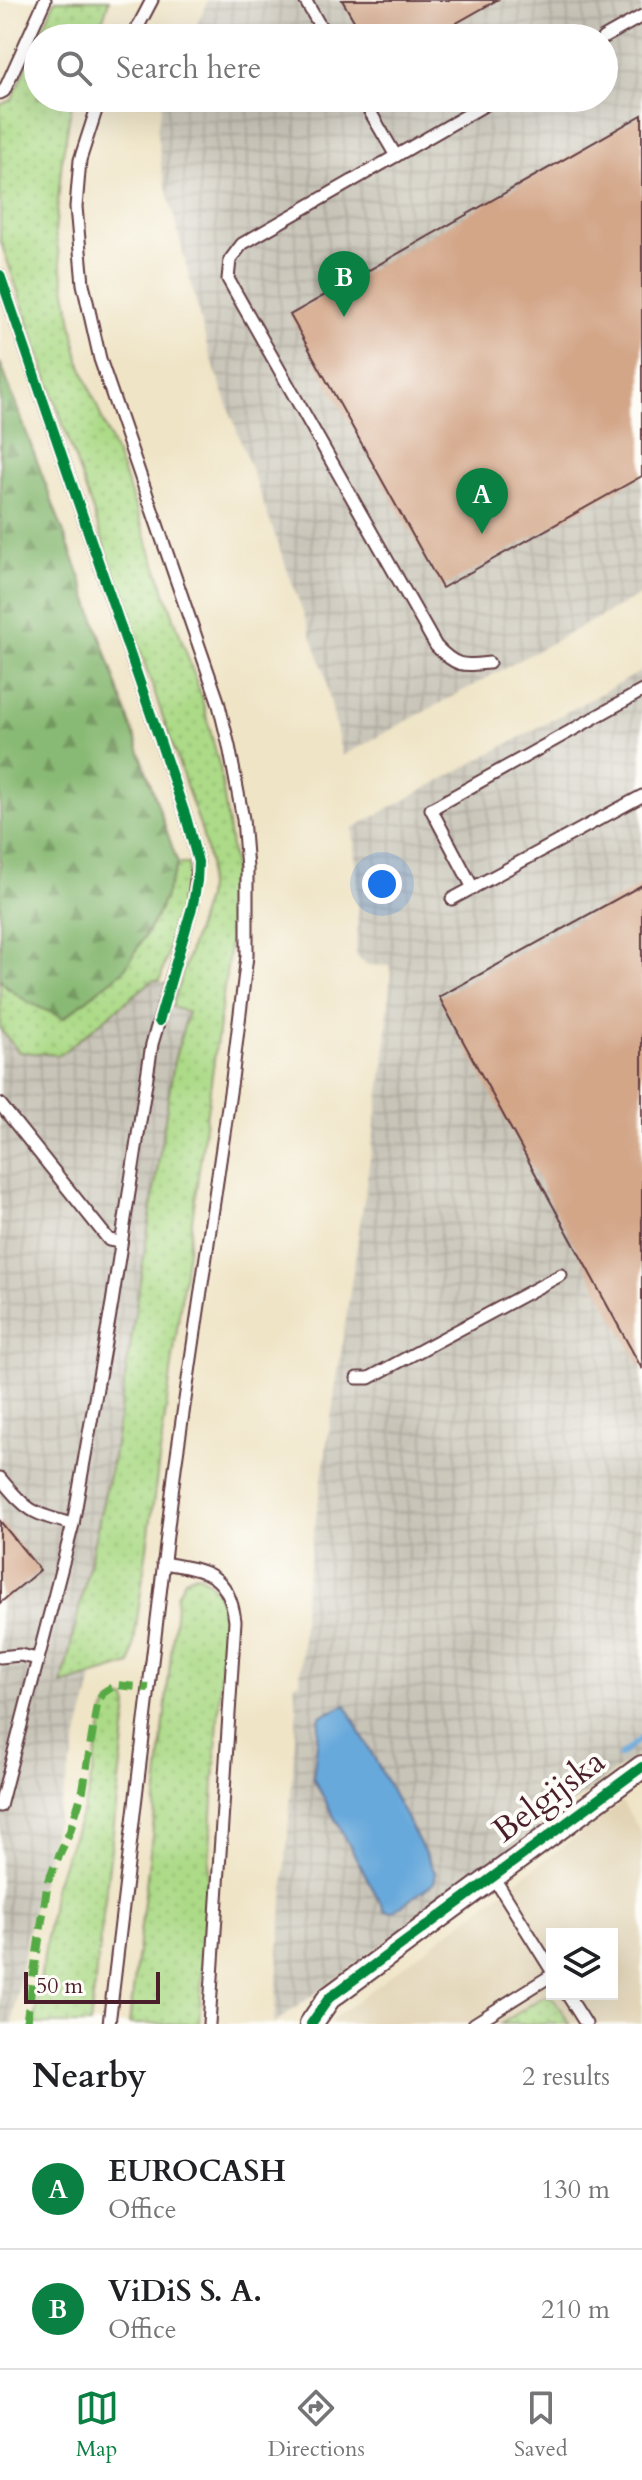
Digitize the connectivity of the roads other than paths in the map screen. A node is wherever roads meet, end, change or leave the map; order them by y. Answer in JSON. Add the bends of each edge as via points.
{"nodes":[{"id":1,"x":45,"y":0,"type":"edge"},
{"id":2,"x":152,"y":0,"type":"edge"},
{"id":3,"x":305,"y":0,"type":"edge"},
{"id":4,"x":642,"y":16,"type":"edge"},
{"id":5,"x":34,"y":24,"type":"edge"},
{"id":6,"x":139,"y":24,"type":"edge"},
{"id":7,"x":319,"y":24,"type":"edge"},
{"id":8,"x":618,"y":30,"type":"edge"},
{"id":9,"x":24,"y":47,"type":"edge"},
{"id":10,"x":0,"y":93,"type":"edge"},
{"id":11,"x":95,"y":112,"type":"edge"},
{"id":12,"x":370,"y":112,"type":"edge"},
{"id":13,"x":473,"y":112,"type":"edge"},
{"id":14,"x":396,"y":156,"type":"junction"},
{"id":15,"x":0,"y":275,"type":"edge"},
{"id":16,"x":489,"y":663,"type":"dead end"},
{"id":17,"x":642,"y":691,"type":"edge"},
{"id":18,"x":642,"y":796,"type":"edge"},
{"id":19,"x":473,"y":888,"type":"junction"},
{"id":20,"x":452,"y":899,"type":"dead end"},
{"id":21,"x":0,"y":1104,"type":"edge"},
{"id":22,"x":121,"y":1242,"type":"junction"},
{"id":23,"x":561,"y":1275,"type":"dead end"},
{"id":24,"x":357,"y":1378,"type":"dead end"},
{"id":25,"x":0,"y":1478,"type":"edge"},
{"id":26,"x":73,"y":1524,"type":"junction"},
{"id":27,"x":163,"y":1563,"type":"junction"},
{"id":28,"x":0,"y":1657,"type":"edge"},
{"id":29,"x":38,"y":1659,"type":"junction"},
{"id":30,"x":642,"y":1767,"type":"edge"},
{"id":31,"x":0,"y":1806,"type":"edge"},
{"id":32,"x":494,"y":1878,"type":"junction"},
{"id":33,"x":546,"y":1963,"type":"edge"},
{"id":34,"x":546,"y":1977,"type":"edge"},
{"id":35,"x":571,"y":2000,"type":"edge"},
{"id":36,"x":109,"y":2024,"type":"edge"},
{"id":37,"x":209,"y":2024,"type":"edge"},
{"id":38,"x":311,"y":2024,"type":"edge"},
{"id":39,"x":474,"y":2024,"type":"edge"},
{"id":40,"x":586,"y":2024,"type":"edge"}],
"edges":[{"from":1,"to":5,"type":"lane"},
{"from":2,"to":6,"type":"lane"},
{"from":3,"to":7,"type":"lane"},
{"from":4,"to":8,"type":"lane"},
{"from":9,"to":10,"type":"lane"},
{"from":11,"to":27,"type":"lane","via":[[80,160],[76,207],[83,284],[108,384],[218,701],[238,788],[247,868],[243,994]]},
{"from":12,"to":14,"type":"lane"},
{"from":13,"to":14,"type":"lane"},
{"from":14,"to":16,"type":"lane","via":[[242,244],[230,260],[228,279],[436,646],[452,663]]},
{"from":15,"to":22,"type":"lane","via":[[198,862],[193,904],[152,1044]]},
{"from":17,"to":19,"type":"lane","via":[[431,809]]},
{"from":18,"to":19,"type":"lane"},
{"from":19,"to":20,"type":"lane"},
{"from":21,"to":22,"type":"lane","via":[[109,1240]]},
{"from":22,"to":26,"type":"lane"},
{"from":23,"to":24,"type":"lane","via":[[369,1378]]},
{"from":25,"to":26,"type":"lane","via":[[27,1509]]},
{"from":26,"to":29,"type":"lane"},
{"from":27,"to":36,"type":"lane"},
{"from":27,"to":37,"type":"lane","via":[[215,1576],[233,1604],[235,1621]]},
{"from":28,"to":29,"type":"lane"},
{"from":29,"to":31,"type":"lane"},
{"from":30,"to":32,"type":"street","name":"Belgijska"},
{"from":32,"to":33,"type":"lane"},
{"from":32,"to":38,"type":"street","name":"Belgijska","via":[[329,1998]]},
{"from":34,"to":39,"type":"lane"},
{"from":35,"to":40,"type":"lane"}]}
